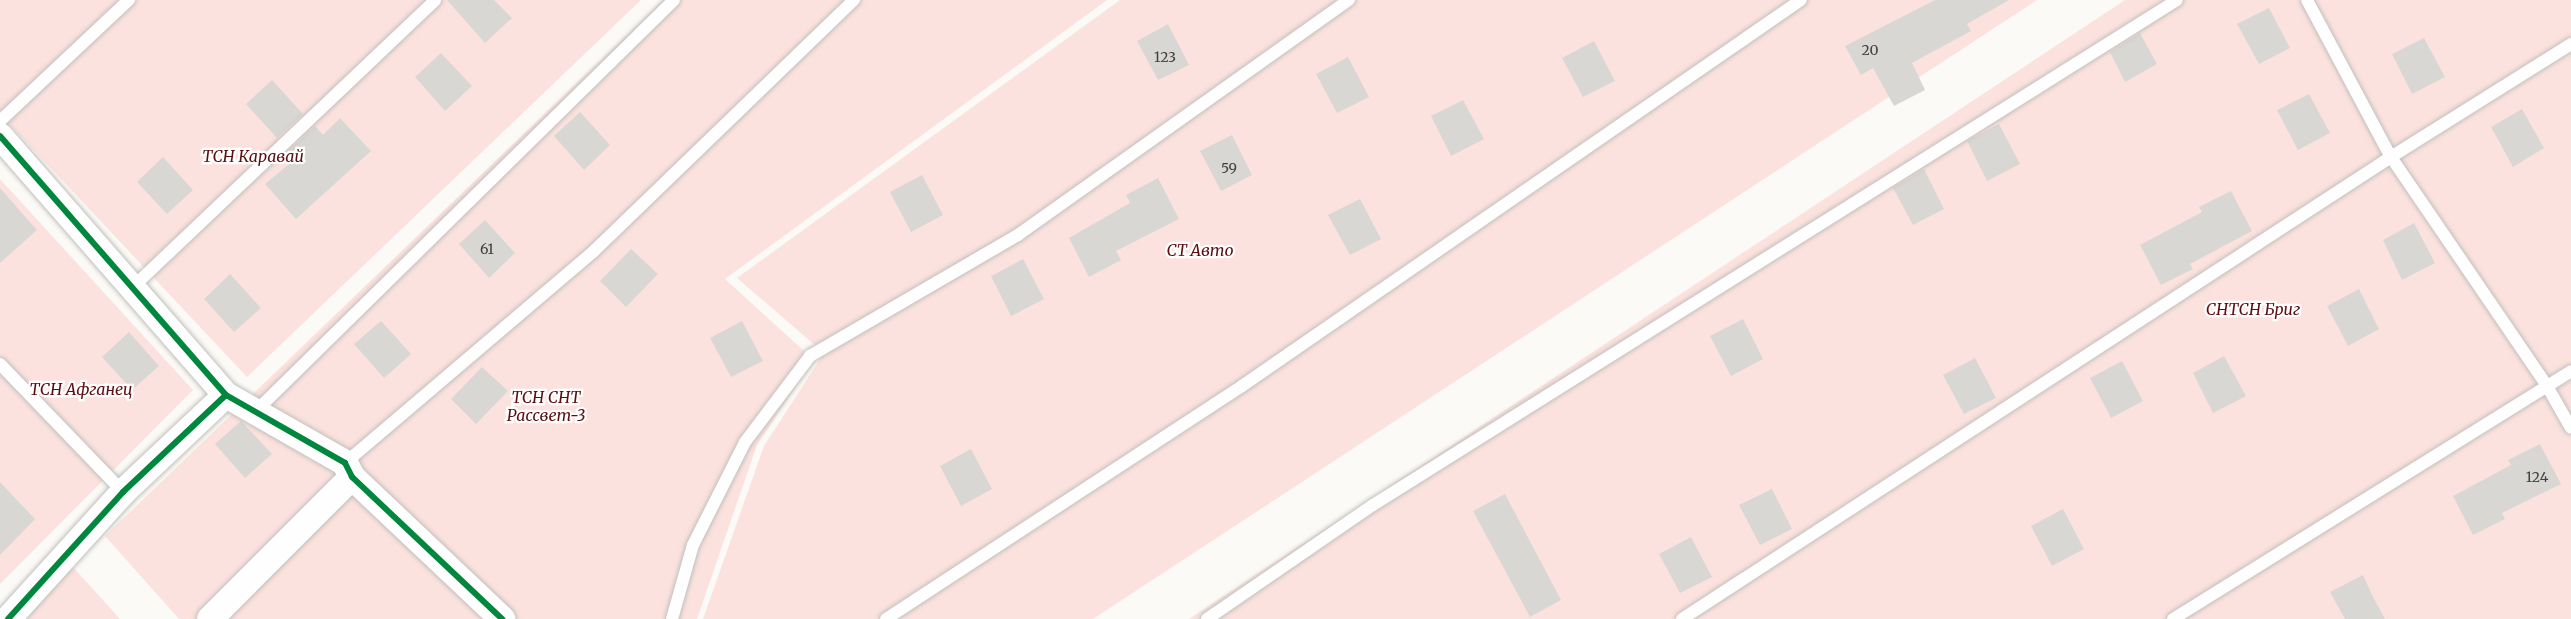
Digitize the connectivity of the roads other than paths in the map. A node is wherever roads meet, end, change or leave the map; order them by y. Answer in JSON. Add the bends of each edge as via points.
{"nodes":[{"id":1,"x":129,"y":0,"type":"edge"},
{"id":2,"x":435,"y":0,"type":"edge"},
{"id":3,"x":674,"y":0,"type":"edge"},
{"id":4,"x":854,"y":0,"type":"edge"},
{"id":5,"x":1349,"y":0,"type":"edge"},
{"id":6,"x":1801,"y":0,"type":"edge"},
{"id":7,"x":2177,"y":0,"type":"edge"},
{"id":8,"x":2307,"y":0,"type":"edge"},
{"id":9,"x":2571,"y":44,"type":"edge"},
{"id":10,"x":0,"y":121,"type":"edge"},
{"id":11,"x":0,"y":136,"type":"edge"},
{"id":12,"x":2391,"y":157,"type":"junction"},
{"id":13,"x":134,"y":286,"type":"junction"},
{"id":14,"x":0,"y":364,"type":"edge"},
{"id":15,"x":2571,"y":371,"type":"edge"},
{"id":16,"x":2547,"y":386,"type":"junction"},
{"id":17,"x":226,"y":395,"type":"junction"},
{"id":18,"x":256,"y":411,"type":"junction"},
{"id":19,"x":2571,"y":428,"type":"edge"},
{"id":20,"x":348,"y":470,"type":"junction"},
{"id":21,"x":123,"y":492,"type":"junction"},
{"id":22,"x":8,"y":619,"type":"edge"},
{"id":23,"x":210,"y":619,"type":"edge"},
{"id":24,"x":502,"y":619,"type":"edge"},
{"id":25,"x":672,"y":619,"type":"edge"},
{"id":26,"x":886,"y":619,"type":"edge"},
{"id":27,"x":1206,"y":619,"type":"edge"},
{"id":28,"x":1682,"y":619,"type":"edge"},
{"id":29,"x":2173,"y":619,"type":"edge"}],
"edges":[{"from":1,"to":10,"type":"lane"},
{"from":2,"to":13,"type":"lane"},
{"from":3,"to":18,"type":"lane"},
{"from":4,"to":20,"type":"lane","via":[[595,250]]},
{"from":5,"to":25,"type":"lane","via":[[1017,235],[810,356],[745,442],[693,545]]},
{"from":6,"to":26,"type":"lane","via":[[1242,386]]},
{"from":7,"to":27,"type":"lane","via":[[1373,505]]},
{"from":8,"to":12,"type":"lane"},
{"from":9,"to":12,"type":"lane"},
{"from":11,"to":13,"type":"street"},
{"from":12,"to":16,"type":"lane"},
{"from":12,"to":28,"type":"lane"},
{"from":13,"to":17,"type":"street"},
{"from":14,"to":21,"type":"lane"},
{"from":15,"to":16,"type":"lane"},
{"from":16,"to":19,"type":"lane"},
{"from":16,"to":29,"type":"lane"},
{"from":17,"to":18,"type":"street"},
{"from":17,"to":21,"type":"street"},
{"from":18,"to":20,"type":"street"},
{"from":20,"to":23,"type":"street"},
{"from":20,"to":24,"type":"street"},
{"from":21,"to":22,"type":"street"}]}
